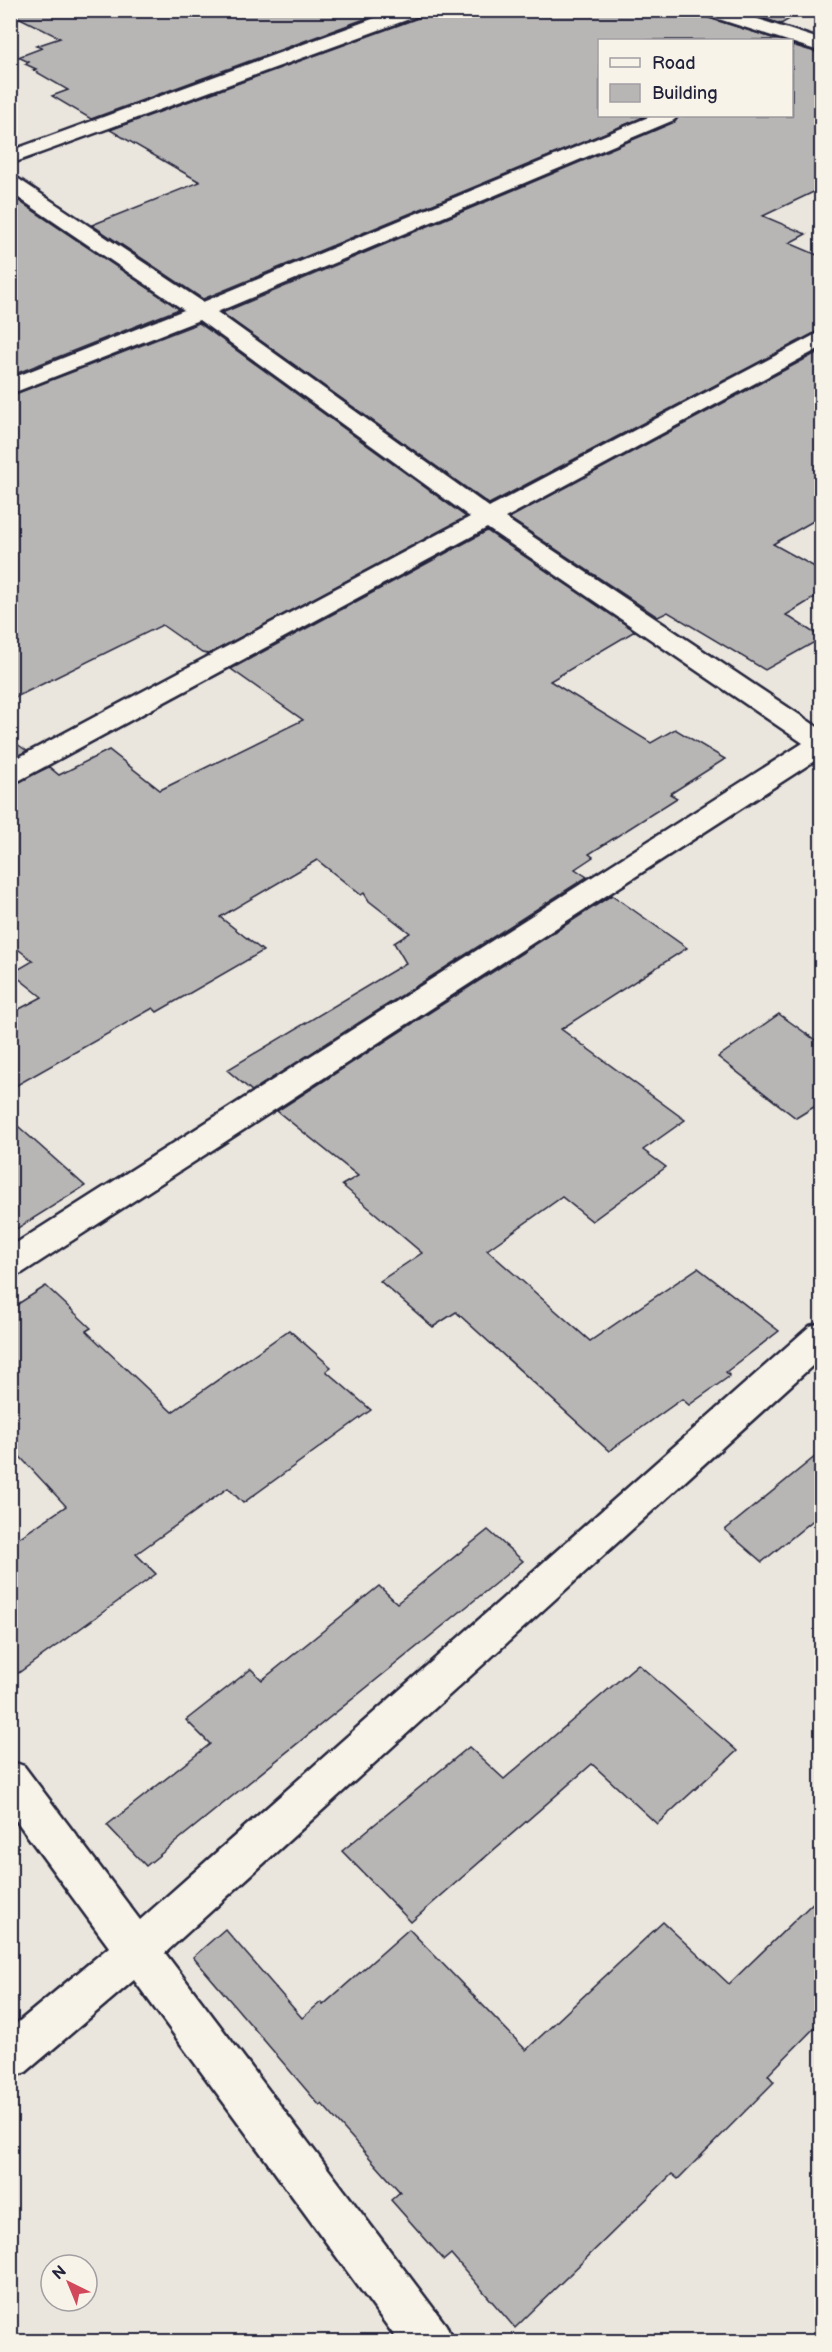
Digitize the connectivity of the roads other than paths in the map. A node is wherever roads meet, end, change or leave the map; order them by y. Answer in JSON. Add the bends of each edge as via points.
{"nodes":[{"id":1,"x":416,"y":10,"type":"edge"},
{"id":2,"x":710,"y":10,"type":"edge"},
{"id":3,"x":822,"y":46,"type":"edge"},
{"id":4,"x":822,"y":51,"type":"edge"},
{"id":5,"x":801,"y":59,"type":"dead end"},
{"id":6,"x":665,"y":117,"type":"edge"},
{"id":7,"x":10,"y":158,"type":"edge"},
{"id":8,"x":10,"y":182,"type":"edge"},
{"id":9,"x":201,"y":311,"type":"junction"},
{"id":10,"x":822,"y":338,"type":"edge"},
{"id":11,"x":10,"y":387,"type":"edge"},
{"id":12,"x":488,"y":518,"type":"junction"},
{"id":13,"x":822,"y":743,"type":"edge"},
{"id":14,"x":10,"y":774,"type":"edge"},
{"id":15,"x":10,"y":1264,"type":"edge"},
{"id":16,"x":822,"y":1336,"type":"edge"},
{"id":17,"x":10,"y":1779,"type":"edge"},
{"id":18,"x":138,"y":1950,"type":"junction"},
{"id":19,"x":10,"y":2057,"type":"edge"},
{"id":20,"x":429,"y":2342,"type":"edge"}],
"edges":[{"from":1,"to":7,"type":"street"},
{"from":2,"to":3,"type":"street"},
{"from":4,"to":5,"type":"street"},
{"from":6,"to":9,"type":"street"},
{"from":8,"to":9,"type":"street"},
{"from":9,"to":11,"type":"street"},
{"from":9,"to":12,"type":"street"},
{"from":10,"to":12,"type":"street"},
{"from":12,"to":13,"type":"street"},
{"from":12,"to":14,"type":"street"},
{"from":13,"to":15,"type":"street"},
{"from":16,"to":18,"type":"street"},
{"from":17,"to":18,"type":"street"},
{"from":18,"to":19,"type":"street"},
{"from":18,"to":20,"type":"street"}]}
